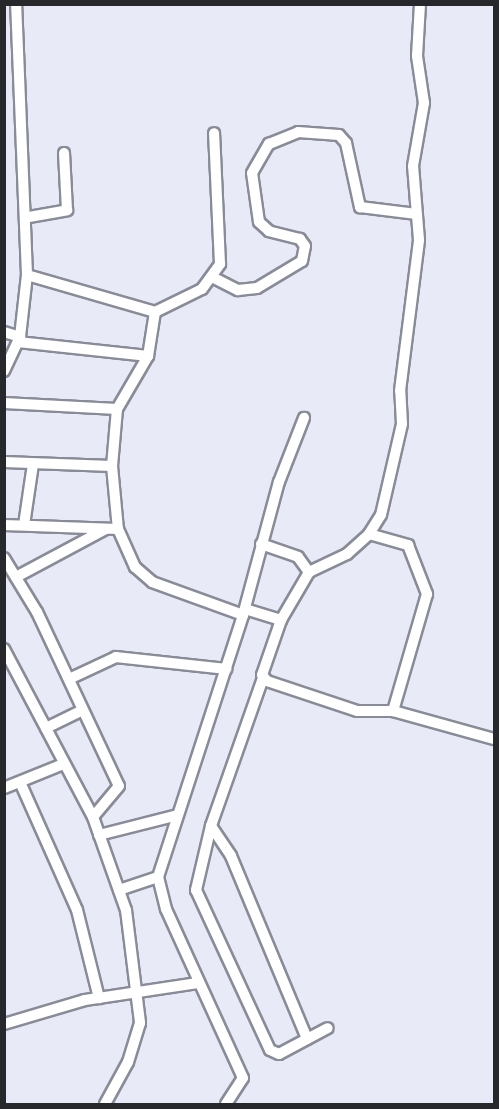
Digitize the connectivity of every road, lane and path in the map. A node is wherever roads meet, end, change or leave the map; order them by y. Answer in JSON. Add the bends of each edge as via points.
{"nodes":[{"id":1,"x":16,"y":4,"type":"edge"},
{"id":2,"x":420,"y":4,"type":"edge"},
{"id":3,"x":214,"y":133,"type":"dead end"},
{"id":4,"x":64,"y":153,"type":"dead end"},
{"id":5,"x":417,"y":214,"type":"junction"},
{"id":6,"x":29,"y":217,"type":"junction"},
{"id":7,"x":27,"y":275,"type":"junction"},
{"id":8,"x":214,"y":278,"type":"junction"},
{"id":9,"x":156,"y":312,"type":"junction"},
{"id":10,"x":4,"y":332,"type":"edge"},
{"id":11,"x":19,"y":340,"type":"junction"},
{"id":12,"x":148,"y":356,"type":"junction"},
{"id":13,"x":4,"y":371,"type":"edge"},
{"id":14,"x":4,"y":403,"type":"edge"},
{"id":15,"x":117,"y":409,"type":"junction"},
{"id":16,"x":304,"y":418,"type":"dead end"},
{"id":17,"x":4,"y":462,"type":"edge"},
{"id":18,"x":33,"y":464,"type":"junction"},
{"id":19,"x":112,"y":466,"type":"junction"},
{"id":20,"x":4,"y":525,"type":"edge"},
{"id":21,"x":24,"y":525,"type":"junction"},
{"id":22,"x":106,"y":529,"type":"junction"},
{"id":23,"x":118,"y":529,"type":"junction"},
{"id":24,"x":369,"y":534,"type":"junction"},
{"id":25,"x":261,"y":543,"type":"junction"},
{"id":26,"x":4,"y":558,"type":"edge"},
{"id":27,"x":309,"y":572,"type":"junction"},
{"id":28,"x":16,"y":577,"type":"junction"},
{"id":29,"x":244,"y":612,"type":"junction"},
{"id":30,"x":281,"y":620,"type":"junction"},
{"id":31,"x":4,"y":649,"type":"edge"},
{"id":32,"x":226,"y":669,"type":"junction"},
{"id":33,"x":263,"y":678,"type":"junction"},
{"id":34,"x":69,"y":679,"type":"junction"},
{"id":35,"x":83,"y":710,"type":"junction"},
{"id":36,"x":393,"y":711,"type":"junction"},
{"id":37,"x":46,"y":728,"type":"junction"},
{"id":38,"x":495,"y":739,"type":"edge"},
{"id":39,"x":61,"y":765,"type":"junction"},
{"id":40,"x":20,"y":782,"type":"junction"},
{"id":41,"x":4,"y":788,"type":"edge"},
{"id":42,"x":178,"y":815,"type":"junction"},
{"id":43,"x":93,"y":817,"type":"junction"},
{"id":44,"x":211,"y":826,"type":"junction"},
{"id":45,"x":99,"y":835,"type":"junction"},
{"id":46,"x":158,"y":877,"type":"junction"},
{"id":47,"x":119,"y":890,"type":"junction"},
{"id":48,"x":198,"y":982,"type":"junction"},
{"id":49,"x":140,"y":994,"type":"junction"},
{"id":50,"x":99,"y":998,"type":"junction"},
{"id":51,"x":4,"y":1024,"type":"edge"},
{"id":52,"x":328,"y":1028,"type":"dead end"},
{"id":53,"x":307,"y":1039,"type":"junction"},
{"id":54,"x":105,"y":1104,"type":"edge"},
{"id":55,"x":226,"y":1104,"type":"edge"}],
"edges":[{"from":1,"to":6,"type":"street"},
{"from":2,"to":5,"type":"street","via":[[417,56],[424,104],[413,166]]},
{"from":3,"to":8,"type":"street","via":[[220,264]]},
{"from":4,"to":6,"type":"street","via":[[67,210]]},
{"from":5,"to":8,"type":"street","via":[[360,207],[346,143],[339,135],[298,132],[269,144],[252,173],[259,222],[269,231],[300,239],[305,246],[302,261],[257,288],[231,289]]},
{"from":5,"to":24,"type":"street","via":[[419,240],[400,391],[402,424],[381,515]]},
{"from":6,"to":7,"type":"street"},
{"from":7,"to":9,"type":"street"},
{"from":7,"to":11,"type":"street"},
{"from":8,"to":9,"type":"street"},
{"from":9,"to":12,"type":"street"},
{"from":10,"to":11,"type":"street"},
{"from":11,"to":12,"type":"street"},
{"from":11,"to":13,"type":"street"},
{"from":12,"to":15,"type":"street"},
{"from":14,"to":15,"type":"street"},
{"from":15,"to":19,"type":"street"},
{"from":16,"to":25,"type":"street"},
{"from":17,"to":18,"type":"street"},
{"from":18,"to":19,"type":"street"},
{"from":18,"to":21,"type":"street"},
{"from":19,"to":23,"type":"street"},
{"from":20,"to":21,"type":"street"},
{"from":21,"to":22,"type":"street"},
{"from":22,"to":23,"type":"street"},
{"from":22,"to":28,"type":"street"},
{"from":23,"to":29,"type":"street","via":[[135,567],[152,582]]},
{"from":24,"to":27,"type":"street","via":[[347,554]]},
{"from":24,"to":36,"type":"street","via":[[408,545],[427,594]]},
{"from":25,"to":27,"type":"street","via":[[298,557]]},
{"from":25,"to":29,"type":"street"},
{"from":26,"to":28,"type":"street"},
{"from":27,"to":30,"type":"street"},
{"from":28,"to":34,"type":"street"},
{"from":29,"to":30,"type":"street"},
{"from":29,"to":32,"type":"street"},
{"from":30,"to":33,"type":"street"},
{"from":31,"to":37,"type":"street"},
{"from":32,"to":34,"type":"street","via":[[116,657]]},
{"from":32,"to":42,"type":"street"},
{"from":33,"to":36,"type":"street","via":[[357,711]]},
{"from":33,"to":44,"type":"street"},
{"from":34,"to":35,"type":"street"},
{"from":35,"to":37,"type":"street"},
{"from":35,"to":43,"type":"street","via":[[119,786]]},
{"from":36,"to":38,"type":"street"},
{"from":37,"to":39,"type":"street"},
{"from":39,"to":40,"type":"street"},
{"from":39,"to":43,"type":"street"},
{"from":40,"to":41,"type":"street"},
{"from":40,"to":50,"type":"street","via":[[77,909]]},
{"from":42,"to":45,"type":"street"},
{"from":42,"to":46,"type":"street"},
{"from":43,"to":45,"type":"street"},
{"from":44,"to":53,"type":"street","via":[[231,856]]},
{"from":44,"to":53,"type":"street","via":[[196,890],[270,1050],[279,1054]]},
{"from":45,"to":47,"type":"street"},
{"from":46,"to":47,"type":"street"},
{"from":46,"to":48,"type":"street"},
{"from":47,"to":49,"type":"street"},
{"from":48,"to":49,"type":"street"},
{"from":48,"to":55,"type":"street","via":[[243,1078]]},
{"from":49,"to":50,"type":"street"},
{"from":49,"to":54,"type":"street","via":[[140,1023],[128,1062]]},
{"from":50,"to":51,"type":"street"},
{"from":52,"to":53,"type":"street"}]}
